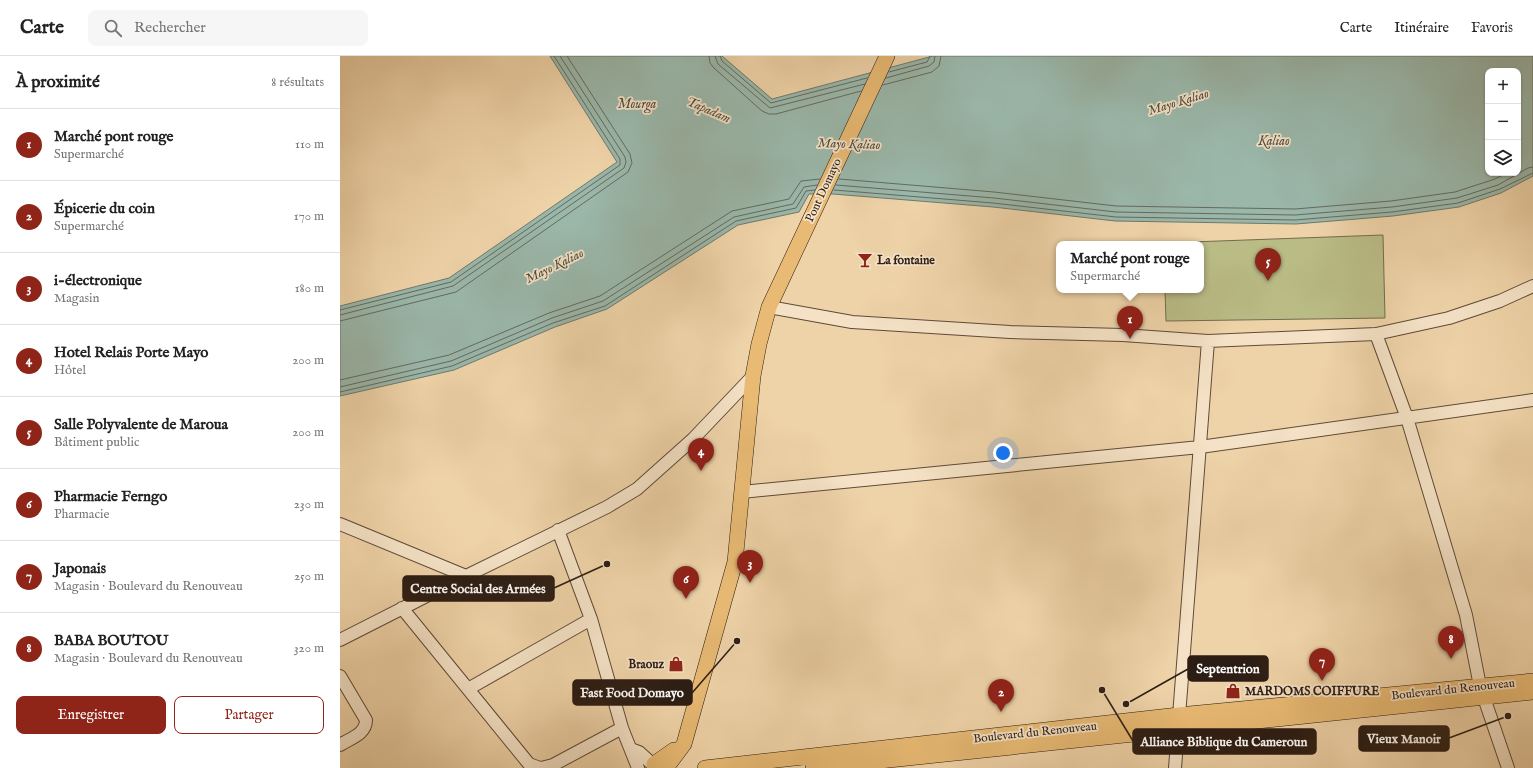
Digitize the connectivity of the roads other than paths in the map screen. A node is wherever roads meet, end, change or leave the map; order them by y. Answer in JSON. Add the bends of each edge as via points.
{"nodes":[{"id":1,"x":887,"y":56,"type":"edge"},
{"id":2,"x":1533,"y":286,"type":"edge"},
{"id":3,"x":769,"y":307,"type":"junction"},
{"id":4,"x":1376,"y":334,"type":"junction"},
{"id":5,"x":1208,"y":341,"type":"junction"},
{"id":6,"x":753,"y":376,"type":"junction"},
{"id":7,"x":1533,"y":400,"type":"edge"},
{"id":8,"x":1407,"y":418,"type":"junction"},
{"id":9,"x":1200,"y":448,"type":"junction"},
{"id":10,"x":742,"y":492,"type":"junction"},
{"id":11,"x":340,"y":524,"type":"edge"},
{"id":12,"x":558,"y":530,"type":"junction"},
{"id":13,"x":466,"y":576,"type":"junction"},
{"id":14,"x":402,"y":608,"type":"junction"},
{"id":15,"x":591,"y":619,"type":"junction"},
{"id":16,"x":340,"y":640,"type":"edge"},
{"id":17,"x":340,"y":676,"type":"edge"},
{"id":18,"x":1533,"y":681,"type":"edge"},
{"id":19,"x":468,"y":689,"type":"junction"},
{"id":20,"x":1482,"y":692,"type":"junction"},
{"id":21,"x":1533,"y":692,"type":"edge"},
{"id":22,"x":1179,"y":722,"type":"junction"},
{"id":23,"x":622,"y":728,"type":"junction"},
{"id":24,"x":340,"y":744,"type":"edge"},
{"id":25,"x":652,"y":766,"type":"edge"},
{"id":26,"x":540,"y":768,"type":"edge"},
{"id":27,"x":705,"y":768,"type":"edge"},
{"id":28,"x":813,"y":768,"type":"edge"},
{"id":29,"x":1174,"y":768,"type":"edge"},
{"id":30,"x":1508,"y":768,"type":"edge"}],
"edges":[{"from":1,"to":3,"type":"main road","name":"Pont Domayo"},
{"from":2,"to":4,"type":"street","via":[[1500,301],[1449,318]]},
{"from":3,"to":5,"type":"street","via":[[852,322]]},
{"from":3,"to":6,"type":"main road","name":"Pont Domayo"},
{"from":4,"to":5,"type":"street"},
{"from":4,"to":8,"type":"street"},
{"from":5,"to":9,"type":"street"},
{"from":6,"to":10,"type":"main road","name":"Pont Domayo"},
{"from":6,"to":12,"type":"street","via":[[693,439],[636,489],[607,507]]},
{"from":7,"to":8,"type":"street"},
{"from":8,"to":9,"type":"street"},
{"from":8,"to":20,"type":"street","via":[[1466,614]]},
{"from":9,"to":10,"type":"street"},
{"from":9,"to":22,"type":"street"},
{"from":10,"to":25,"type":"main road","name":"Pont Domayo","via":[[735,562],[684,744]]},
{"from":11,"to":13,"type":"street"},
{"from":12,"to":13,"type":"street"},
{"from":12,"to":15,"type":"street"},
{"from":13,"to":14,"type":"street"},
{"from":14,"to":16,"type":"street"},
{"from":14,"to":19,"type":"street"},
{"from":15,"to":19,"type":"street"},
{"from":15,"to":23,"type":"street"},
{"from":17,"to":24,"type":"street","via":[[366,720],[363,732]]},
{"from":18,"to":20,"type":"main road","name":"Boulevard du Renouveau"},
{"from":19,"to":26,"type":"street","via":[[529,764]]},
{"from":20,"to":21,"type":"main road","name":"Boulevard du Renouveau"},
{"from":20,"to":22,"type":"main road","name":"Boulevard du Renouveau"},
{"from":20,"to":30,"type":"street"},
{"from":22,"to":27,"type":"main road","name":"Boulevard du Renouveau"},
{"from":22,"to":28,"type":"main road","name":"Boulevard du Renouveau"},
{"from":22,"to":29,"type":"street"},
{"from":23,"to":25,"type":"street","via":[[631,749],[639,752]]},
{"from":23,"to":26,"type":"street","via":[[553,765]]}]}
